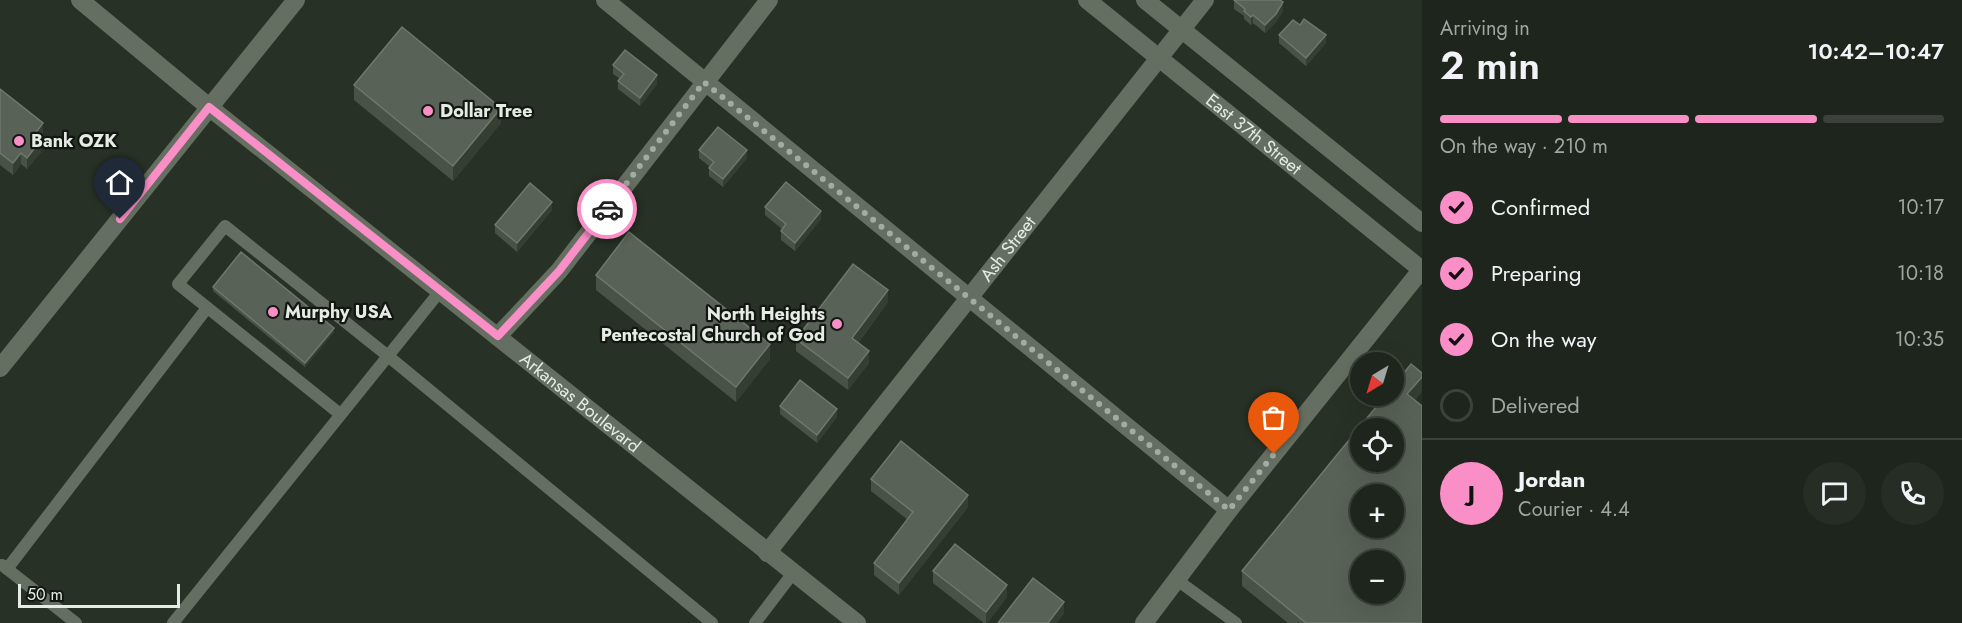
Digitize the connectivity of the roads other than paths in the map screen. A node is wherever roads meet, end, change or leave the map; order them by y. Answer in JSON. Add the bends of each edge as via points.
{"nodes":[{"id":1,"x":80,"y":0,"type":"edge"},
{"id":2,"x":296,"y":0,"type":"edge"},
{"id":3,"x":605,"y":0,"type":"edge"},
{"id":4,"x":769,"y":0,"type":"edge"},
{"id":5,"x":1087,"y":0,"type":"edge"},
{"id":6,"x":1145,"y":0,"type":"edge"},
{"id":7,"x":1205,"y":0,"type":"edge"},
{"id":8,"x":1182,"y":30,"type":"junction"},
{"id":9,"x":1159,"y":58,"type":"junction"},
{"id":10,"x":704,"y":82,"type":"junction"},
{"id":11,"x":209,"y":107,"type":"junction"},
{"id":12,"x":1422,"y":223,"type":"edge"},
{"id":13,"x":1422,"y":269,"type":"edge"},
{"id":14,"x":441,"y":290,"type":"junction"},
{"id":15,"x":969,"y":298,"type":"junction"},
{"id":16,"x":207,"y":308,"type":"junction"},
{"id":17,"x":498,"y":336,"type":"junction"},
{"id":18,"x":388,"y":356,"type":"junction"},
{"id":19,"x":0,"y":368,"type":"edge"},
{"id":20,"x":340,"y":414,"type":"junction"},
{"id":21,"x":1229,"y":510,"type":"junction"},
{"id":22,"x":767,"y":552,"type":"junction"},
{"id":23,"x":3,"y":566,"type":"edge"},
{"id":24,"x":794,"y":573,"type":"junction"},
{"id":25,"x":1177,"y":580,"type":"junction"},
{"id":26,"x":76,"y":623,"type":"edge"},
{"id":27,"x":174,"y":623,"type":"edge"},
{"id":28,"x":712,"y":623,"type":"edge"},
{"id":29,"x":755,"y":623,"type":"edge"},
{"id":30,"x":857,"y":623,"type":"edge"},
{"id":31,"x":1144,"y":623,"type":"edge"},
{"id":32,"x":1236,"y":623,"type":"edge"}],
"edges":[{"from":1,"to":11,"type":"street","name":"Arkansas Boulevard"},
{"from":2,"to":11,"type":"street"},
{"from":3,"to":10,"type":"street"},
{"from":4,"to":10,"type":"street"},
{"from":5,"to":9,"type":"street","name":"East 37th Street"},
{"from":6,"to":8,"type":"street","name":"East 37th Street"},
{"from":7,"to":8,"type":"street","name":"Ash Street"},
{"from":8,"to":9,"type":"street","name":"Ash Street"},
{"from":8,"to":12,"type":"street","name":"East 37th Street"},
{"from":9,"to":13,"type":"street","name":"East 37th Street"},
{"from":9,"to":15,"type":"street","name":"Ash Street"},
{"from":10,"to":15,"type":"street"},
{"from":10,"to":17,"type":"street","via":[[559,271]]},
{"from":11,"to":14,"type":"street","name":"Arkansas Boulevard"},
{"from":11,"to":19,"type":"street"},
{"from":13,"to":21,"type":"street"},
{"from":14,"to":17,"type":"street","name":"Arkansas Boulevard"},
{"from":14,"to":18,"type":"lane"},
{"from":15,"to":21,"type":"street"},
{"from":15,"to":22,"type":"street","name":"Ash Street"},
{"from":16,"to":18,"type":"lane","via":[[178,284],[225,226]]},
{"from":16,"to":20,"type":"lane"},
{"from":16,"to":23,"type":"lane"},
{"from":17,"to":22,"type":"street","name":"Arkansas Boulevard"},
{"from":18,"to":20,"type":"lane"},
{"from":18,"to":28,"type":"lane"},
{"from":20,"to":27,"type":"lane"},
{"from":21,"to":25,"type":"street"},
{"from":22,"to":24,"type":"street","name":"Arkansas Boulevard"},
{"from":23,"to":26,"type":"lane"},
{"from":24,"to":29,"type":"lane"},
{"from":24,"to":30,"type":"street","name":"Arkansas Boulevard"},
{"from":25,"to":31,"type":"street"},
{"from":25,"to":32,"type":"lane"}]}
